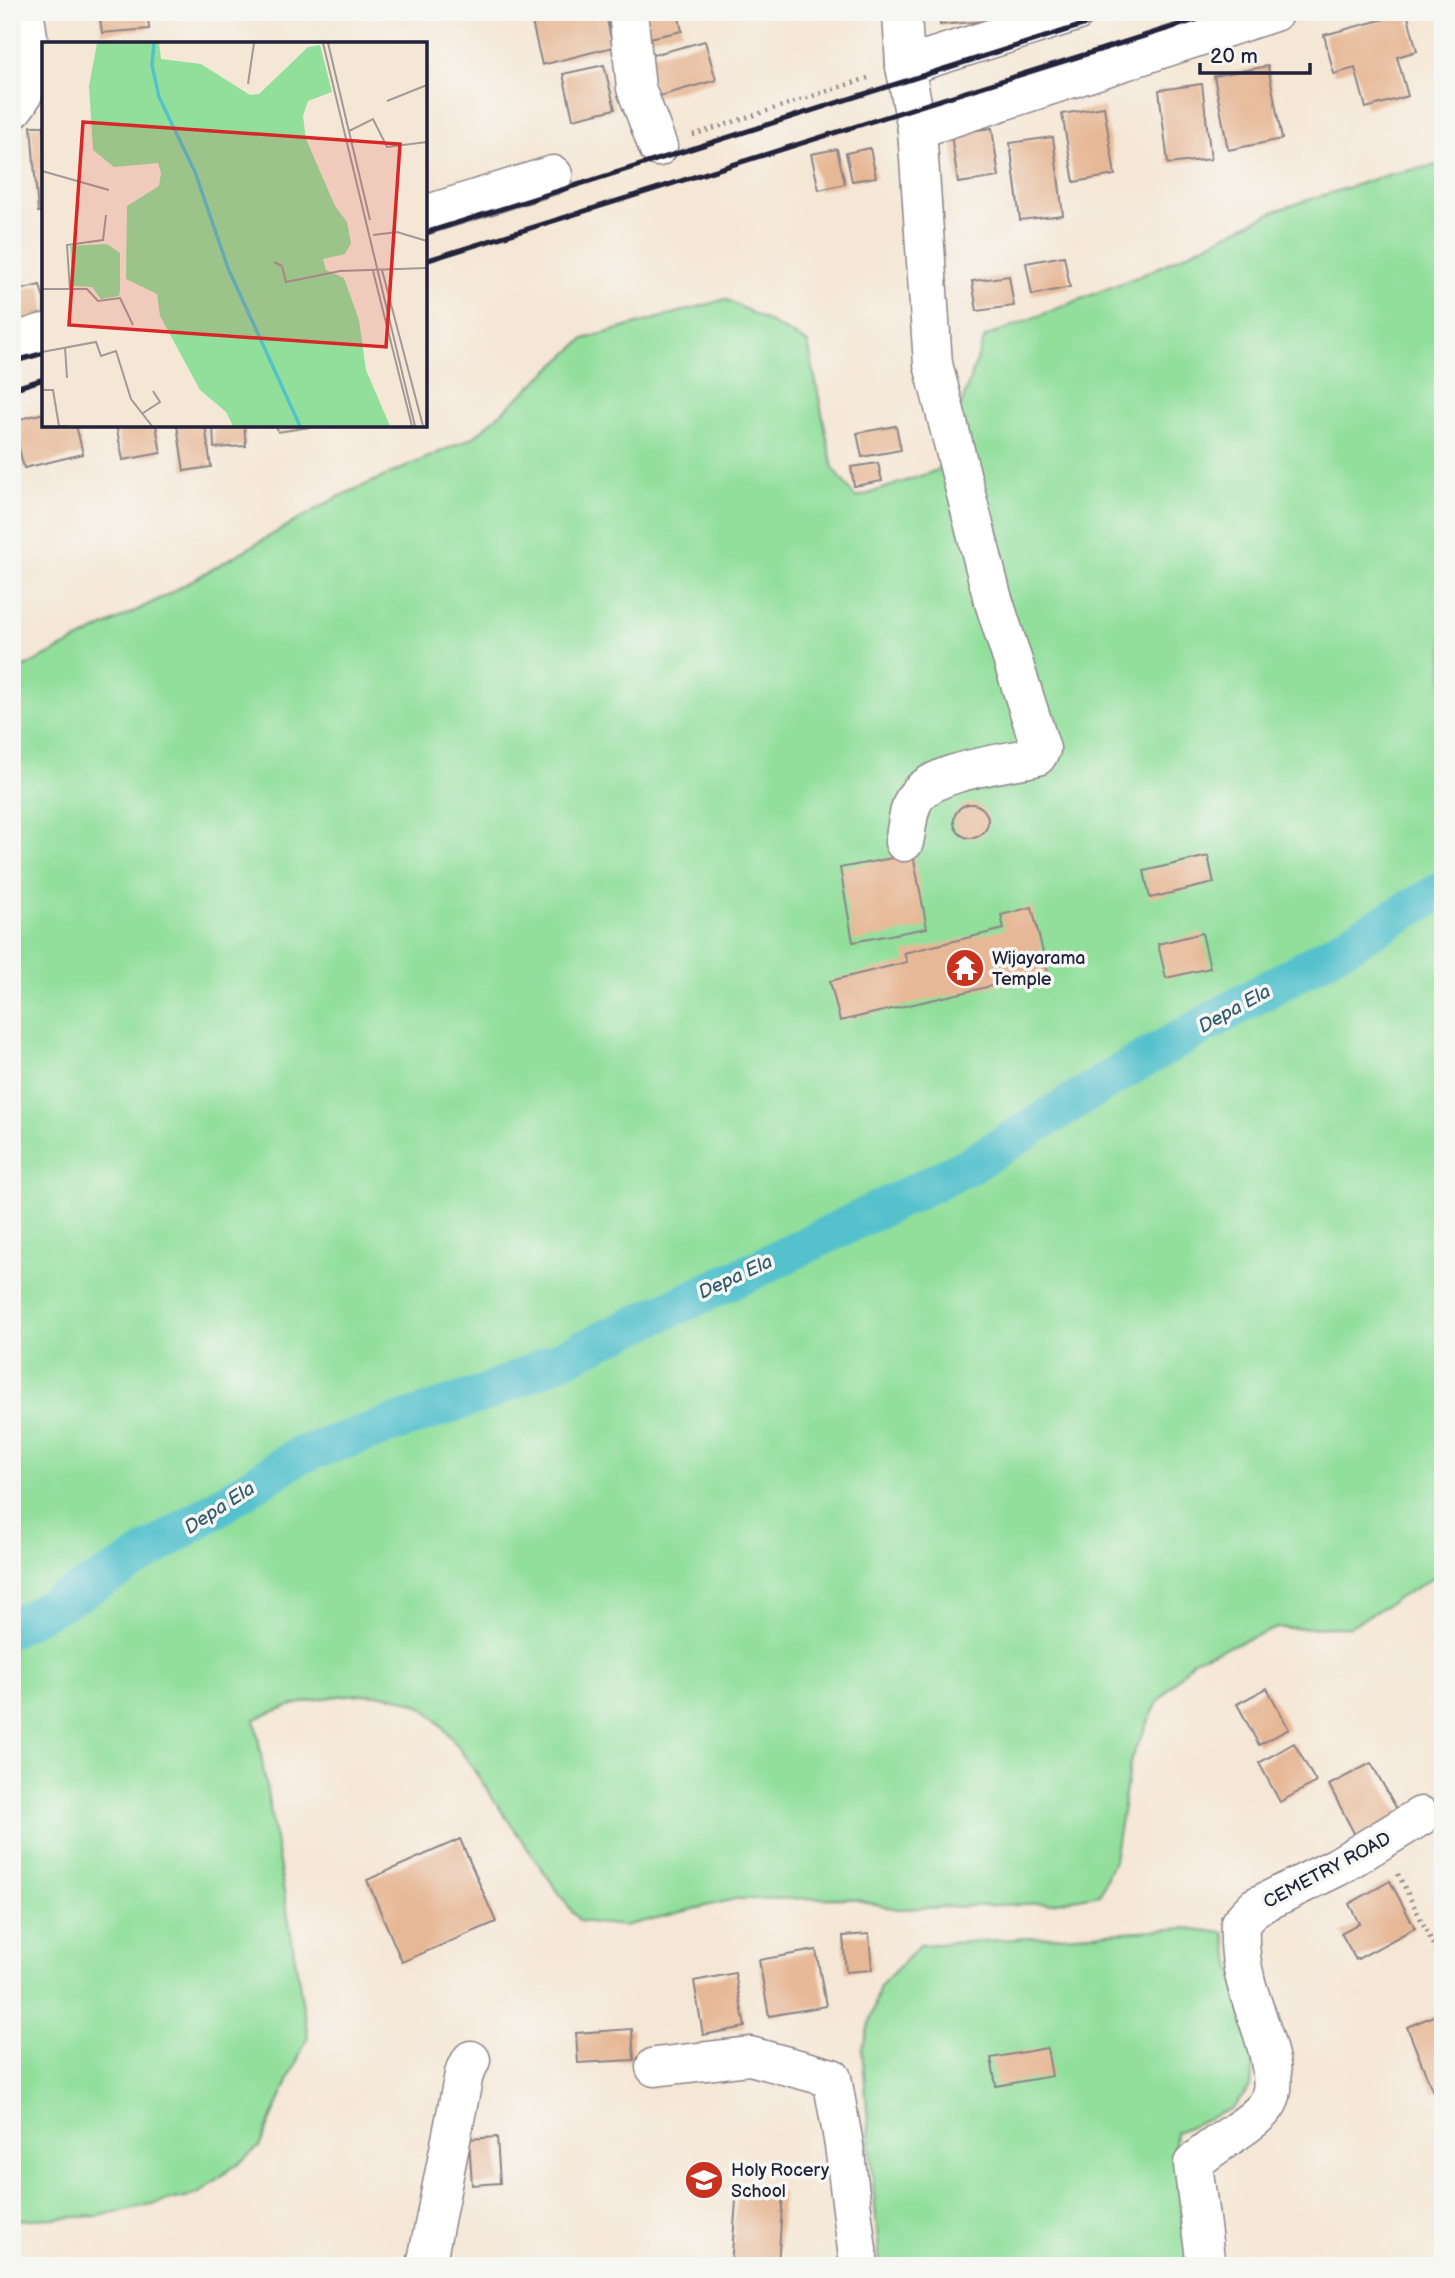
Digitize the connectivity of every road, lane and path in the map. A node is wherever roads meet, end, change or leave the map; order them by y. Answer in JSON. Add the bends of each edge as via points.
{"nodes":[{"id":1,"x":24,"y":12,"type":"edge"},
{"id":2,"x":628,"y":12,"type":"edge"},
{"id":3,"x":902,"y":12,"type":"edge"},
{"id":4,"x":1076,"y":12,"type":"edge"},
{"id":5,"x":1273,"y":12,"type":"edge"},
{"id":6,"x":905,"y":66,"type":"junction"},
{"id":7,"x":12,"y":110,"type":"edge"},
{"id":8,"x":917,"y":129,"type":"junction"},
{"id":9,"x":658,"y":147,"type":"joint"},
{"id":10,"x":553,"y":175,"type":"dead end"},
{"id":11,"x":427,"y":214,"type":"edge"},
{"id":12,"x":42,"y":334,"type":"edge"},
{"id":13,"x":12,"y":343,"type":"edge"},
{"id":14,"x":904,"y":842,"type":"dead end"},
{"id":15,"x":1421,"y":1816,"type":"dead end"},
{"id":16,"x":1382,"y":1842,"type":"junction"},
{"id":17,"x":1443,"y":1963,"type":"edge"},
{"id":18,"x":471,"y":2060,"type":"dead end"},
{"id":19,"x":655,"y":2067,"type":"dead end"},
{"id":20,"x":426,"y":2266,"type":"edge"},
{"id":21,"x":859,"y":2266,"type":"edge"},
{"id":22,"x":1206,"y":2266,"type":"edge"}],
"edges":[{"from":1,"to":7,"type":"street","via":[[32,62],[25,95]]},
{"from":2,"to":9,"type":"street","via":[[636,88]]},
{"from":3,"to":6,"type":"street"},
{"from":4,"to":6,"type":"street"},
{"from":5,"to":8,"type":"street"},
{"from":6,"to":8,"type":"street"},
{"from":6,"to":9,"type":"path"},
{"from":8,"to":14,"type":"street","via":[[933,365],[992,596],[1041,749],[1037,756],[949,776],[928,786],[912,802]]},
{"from":10,"to":11,"type":"street"},
{"from":12,"to":13,"type":"street"},
{"from":15,"to":16,"type":"street","name":"CEMETRY ROAD"},
{"from":16,"to":17,"type":"path"},
{"from":16,"to":22,"type":"street","name":"CEMETRY ROAD","via":[[1255,1907],[1240,1923],[1246,1983],[1272,2083],[1269,2102],[1260,2113],[1192,2164]]},
{"from":18,"to":20,"type":"street","via":[[464,2074]]},
{"from":19,"to":21,"type":"street","via":[[750,2056],[832,2078]]}]}
